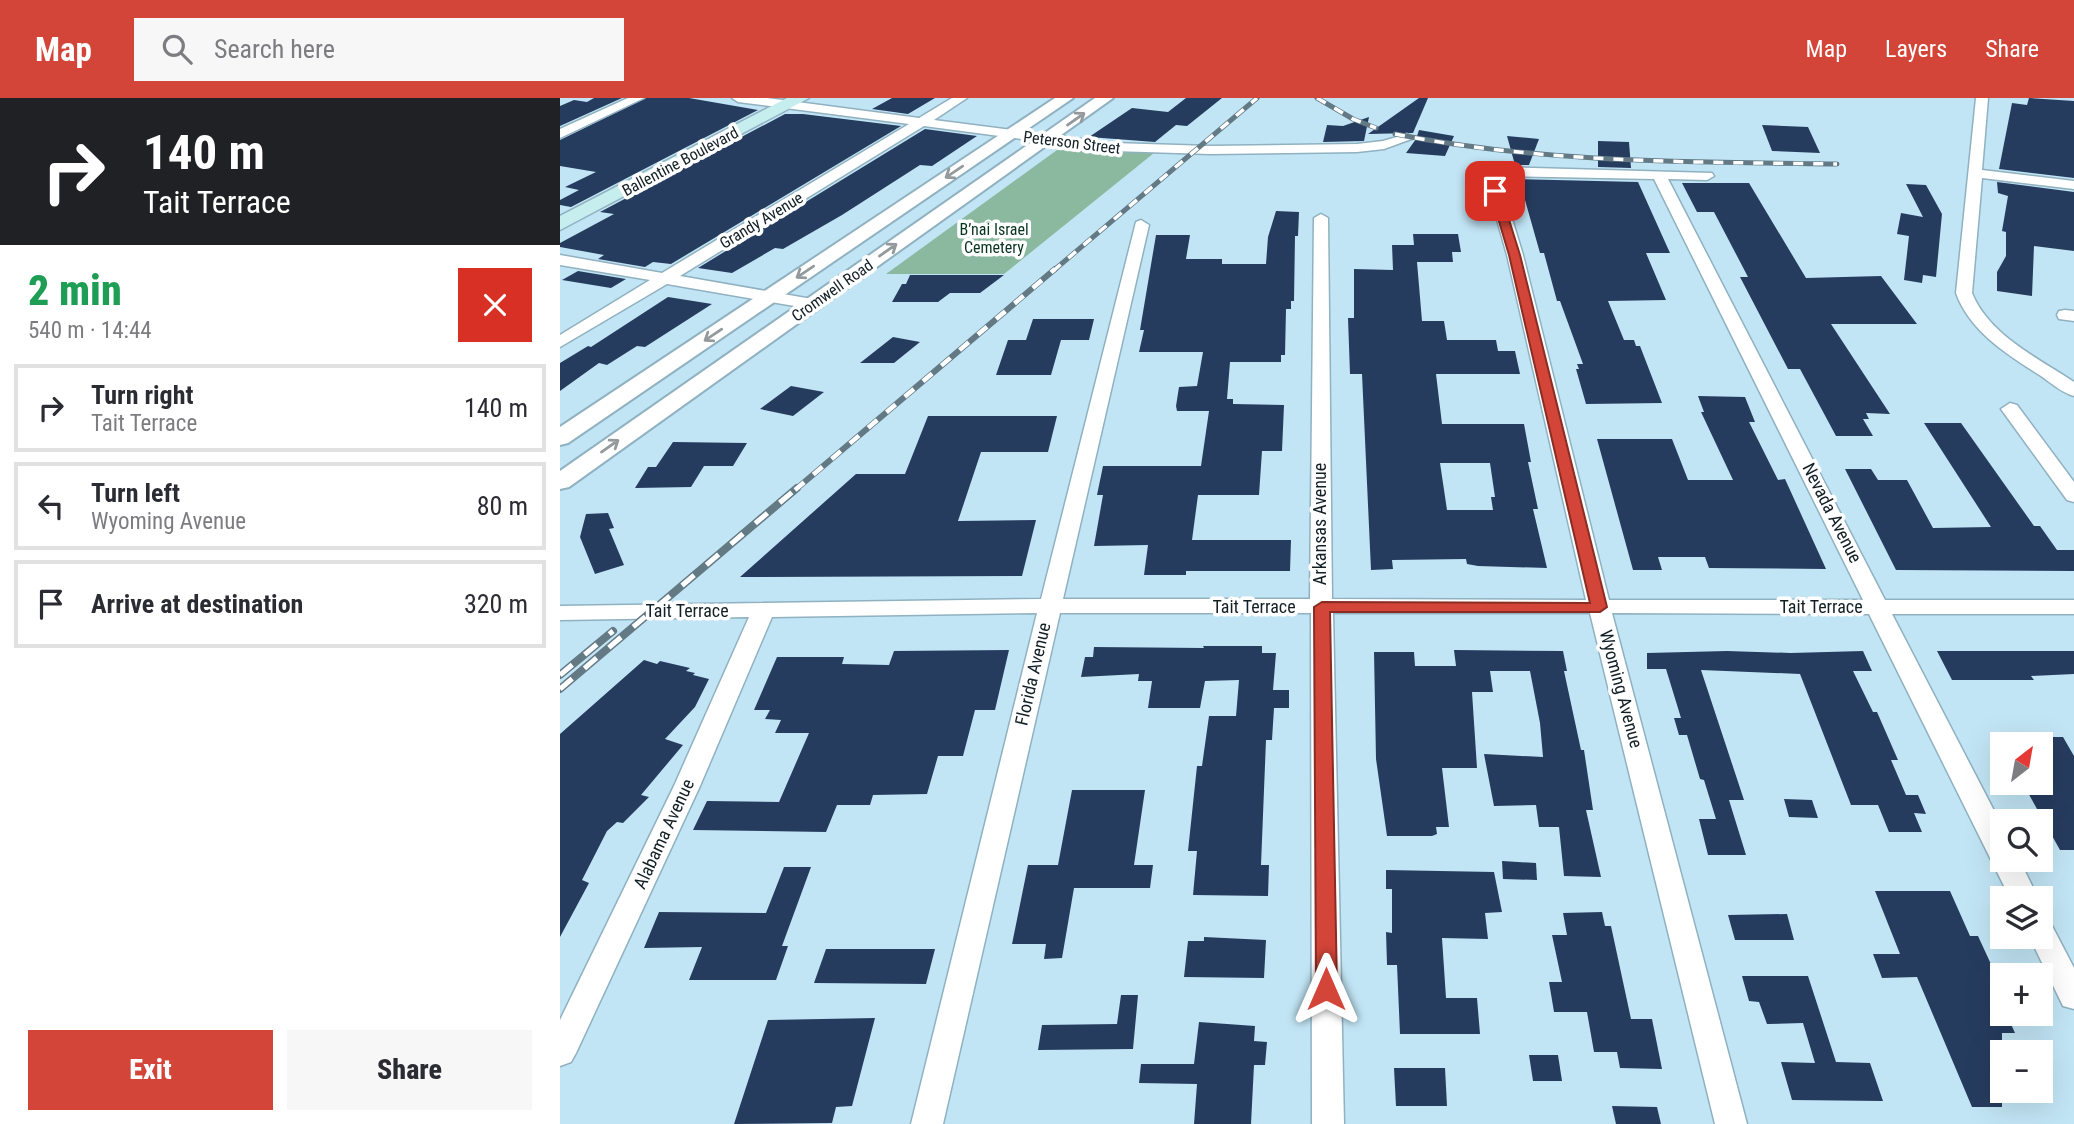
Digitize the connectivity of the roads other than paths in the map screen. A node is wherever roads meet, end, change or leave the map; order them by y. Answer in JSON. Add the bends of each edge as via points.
{"nodes":[{"id":1,"x":638,"y":98,"type":"edge"},
{"id":2,"x":738,"y":98,"type":"edge"},
{"id":3,"x":961,"y":98,"type":"edge"},
{"id":4,"x":1065,"y":98,"type":"edge"},
{"id":5,"x":1105,"y":98,"type":"edge"},
{"id":6,"x":1982,"y":98,"type":"edge"},
{"id":7,"x":794,"y":101,"type":"edge"},
{"id":8,"x":921,"y":122,"type":"junction"},
{"id":9,"x":560,"y":134,"type":"edge"},
{"id":10,"x":1011,"y":134,"type":"junction"},
{"id":11,"x":1407,"y":138,"type":"dead end"},
{"id":12,"x":1046,"y":139,"type":"junction"},
{"id":13,"x":1974,"y":173,"type":"junction"},
{"id":14,"x":1659,"y":175,"type":"junction"},
{"id":15,"x":1707,"y":176,"type":"dead end"},
{"id":16,"x":2074,"y":185,"type":"edge"},
{"id":17,"x":1321,"y":218,"type":"dead end"},
{"id":18,"x":560,"y":224,"type":"edge"},
{"id":19,"x":1141,"y":225,"type":"dead end"},
{"id":20,"x":560,"y":260,"type":"edge"},
{"id":21,"x":664,"y":279,"type":"junction"},
{"id":22,"x":769,"y":297,"type":"junction"},
{"id":23,"x":813,"y":304,"type":"junction"},
{"id":24,"x":560,"y":342,"type":"edge"},
{"id":25,"x":2074,"y":390,"type":"edge"},
{"id":26,"x":2010,"y":410,"type":"dead end"},
{"id":27,"x":560,"y":438,"type":"edge"},
{"id":28,"x":560,"y":482,"type":"edge"},
{"id":29,"x":2074,"y":496,"type":"edge"},
{"id":30,"x":1049,"y":606,"type":"junction"},
{"id":31,"x":1322,"y":607,"type":"junction"},
{"id":32,"x":1600,"y":607,"type":"junction"},
{"id":33,"x":1879,"y":607,"type":"junction"},
{"id":34,"x":2074,"y":607,"type":"edge"},
{"id":35,"x":763,"y":612,"type":"junction"},
{"id":36,"x":560,"y":613,"type":"edge"},
{"id":37,"x":1990,"y":829,"type":"edge"},
{"id":38,"x":2050,"y":949,"type":"edge"},
{"id":39,"x":2074,"y":997,"type":"edge"},
{"id":40,"x":560,"y":1053,"type":"edge"},
{"id":41,"x":927,"y":1124,"type":"edge"},
{"id":42,"x":1328,"y":1124,"type":"edge"},
{"id":43,"x":1731,"y":1124,"type":"edge"}],
"edges":[{"from":1,"to":9,"type":"street"},
{"from":2,"to":7,"type":"street","name":"Peterson Street"},
{"from":3,"to":8,"type":"street","name":"Grandy Avenue"},
{"from":4,"to":10,"type":"street","name":"Cromwell Road"},
{"from":12,"to":5,"type":"street","name":"Cromwell Road","one_way":true},
{"from":6,"to":13,"type":"street"},
{"from":7,"to":8,"type":"street","name":"Peterson Street"},
{"from":7,"to":18,"type":"main road","name":"Ballentine Boulevard"},
{"from":8,"to":10,"type":"street","name":"Peterson Street"},
{"from":8,"to":21,"type":"street","name":"Grandy Avenue"},
{"from":10,"to":12,"type":"street","name":"Peterson Street"},
{"from":10,"to":22,"type":"street","name":"Cromwell Road","one_way":true},
{"from":11,"to":12,"type":"street","name":"Peterson Street","via":[[1357,148],[1210,150],[1135,149]]},
{"from":23,"to":12,"type":"street","name":"Cromwell Road","one_way":true},
{"from":13,"to":16,"type":"street"},
{"from":13,"to":25,"type":"street","via":[[1966,304],[1983,327]]},
{"from":14,"to":15,"type":"street"},
{"from":14,"to":32,"type":"street","name":"Wyoming Avenue","via":[[1500,170],[1491,174],[1515,255]]},
{"from":14,"to":33,"type":"street","name":"Nevada Avenue"},
{"from":17,"to":31,"type":"street","name":"Arkansas Avenue"},
{"from":19,"to":30,"type":"street","name":"Florida Avenue"},
{"from":20,"to":21,"type":"street"},
{"from":21,"to":22,"type":"street"},
{"from":21,"to":24,"type":"street","name":"Grandy Avenue"},
{"from":22,"to":23,"type":"street"},
{"from":22,"to":27,"type":"street","name":"Cromwell Road","one_way":true},
{"from":28,"to":23,"type":"street","name":"Cromwell Road","one_way":true},
{"from":26,"to":29,"type":"street"},
{"from":30,"to":31,"type":"street","name":"Tait Terrace"},
{"from":30,"to":35,"type":"street","name":"Tait Terrace"},
{"from":30,"to":41,"type":"street","name":"Florida Avenue"},
{"from":31,"to":32,"type":"street","name":"Tait Terrace"},
{"from":31,"to":42,"type":"street","name":"Arkansas Avenue"},
{"from":32,"to":33,"type":"street","name":"Tait Terrace"},
{"from":32,"to":43,"type":"street","name":"Wyoming Avenue"},
{"from":33,"to":34,"type":"street","name":"Tait Terrace"},
{"from":33,"to":37,"type":"street","name":"Nevada Avenue"},
{"from":35,"to":36,"type":"street","name":"Tait Terrace"},
{"from":35,"to":40,"type":"street","name":"Alabama Avenue","via":[[687,786]]},
{"from":38,"to":39,"type":"street"}]}
